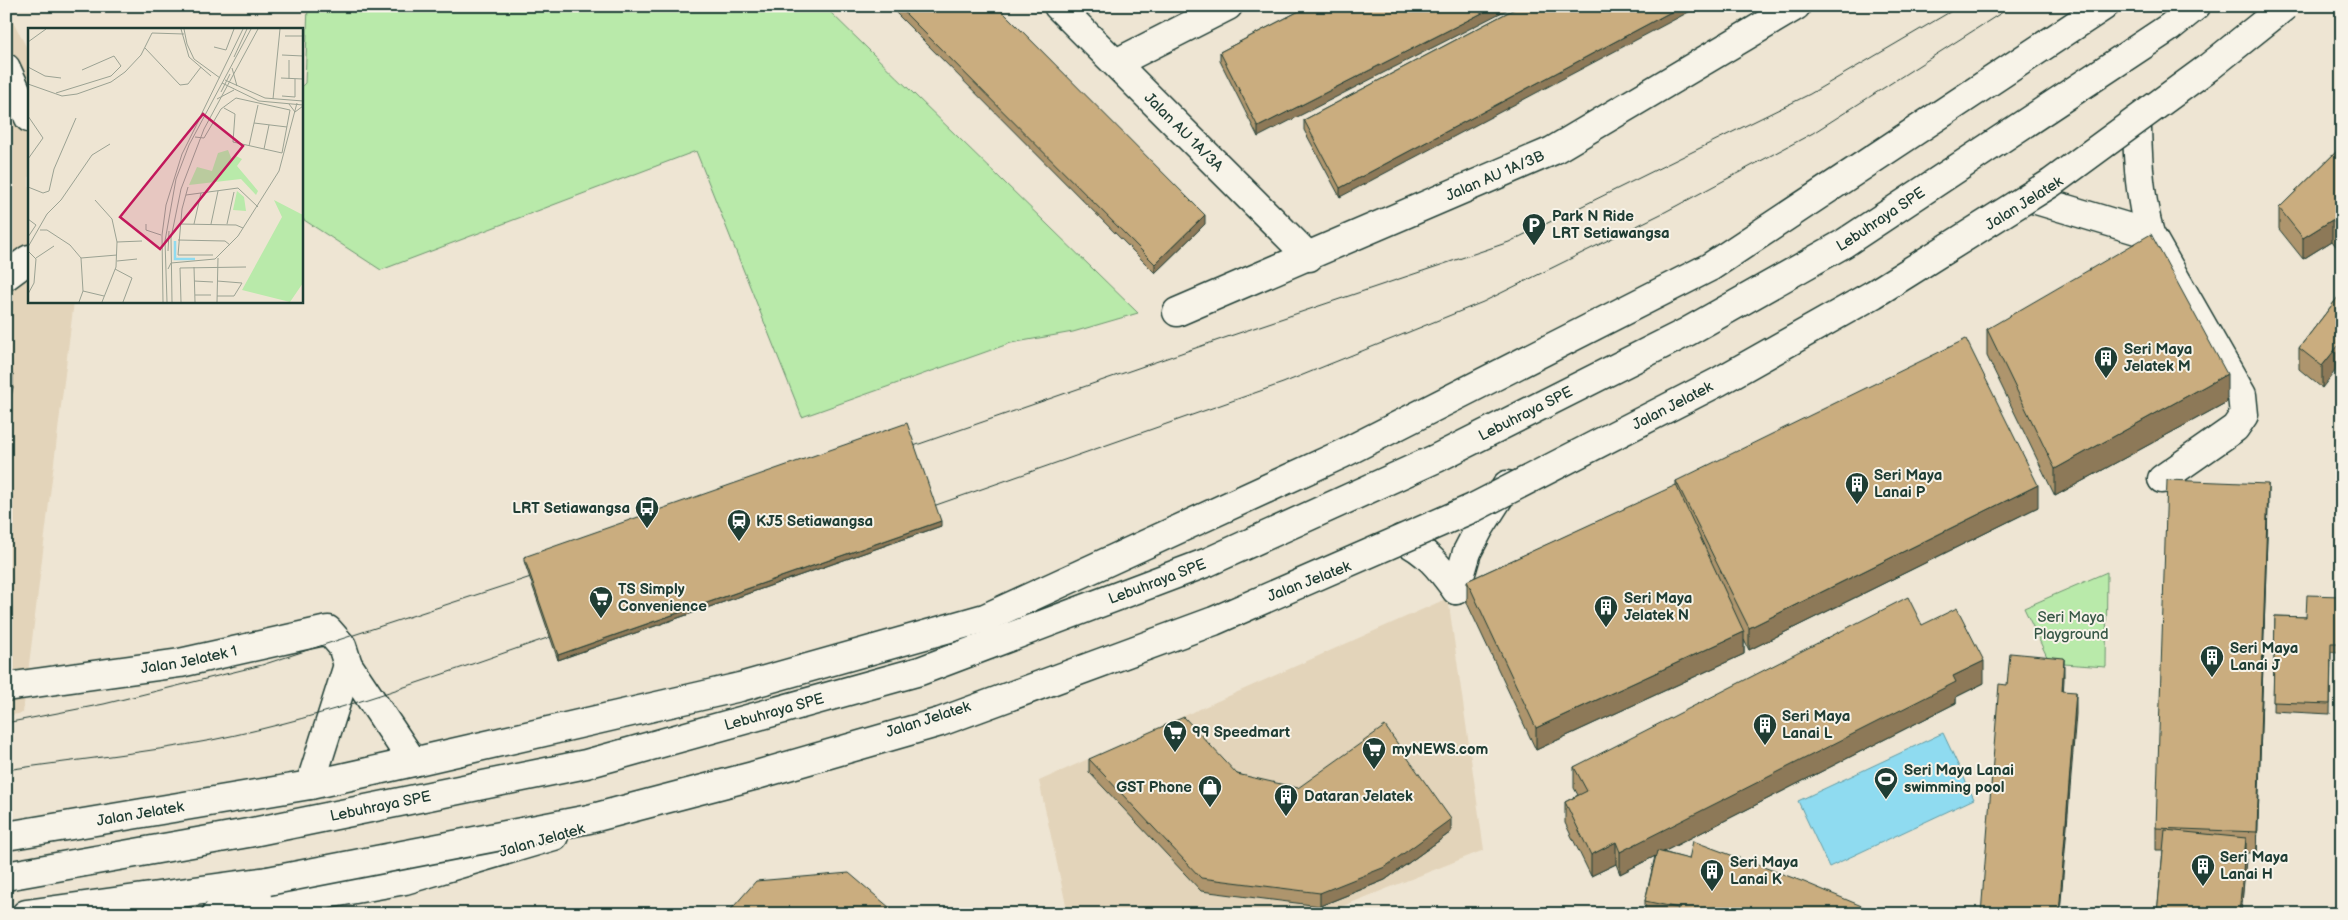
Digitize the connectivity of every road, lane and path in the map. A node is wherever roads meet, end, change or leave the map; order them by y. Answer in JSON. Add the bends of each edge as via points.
{"nodes":[{"id":1,"x":1058,"y":6,"type":"edge"},
{"id":2,"x":1228,"y":6,"type":"edge"},
{"id":3,"x":2104,"y":6,"type":"edge"},
{"id":4,"x":2196,"y":6,"type":"edge"},
{"id":5,"x":2285,"y":6,"type":"edge"},
{"id":6,"x":2294,"y":6,"type":"edge"},
{"id":7,"x":1785,"y":9,"type":"edge"},
{"id":8,"x":1116,"y":63,"type":"junction"},
{"id":9,"x":6,"y":68,"type":"edge"},
{"id":10,"x":28,"y":116,"type":"edge"},
{"id":11,"x":2137,"y":129,"type":"junction"},
{"id":12,"x":2033,"y":199,"type":"junction"},
{"id":13,"x":2157,"y":245,"type":"junction"},
{"id":14,"x":1309,"y":257,"type":"junction"},
{"id":15,"x":28,"y":260,"type":"edge"},
{"id":16,"x":6,"y":276,"type":"edge"},
{"id":17,"x":1177,"y":312,"type":"dead end"},
{"id":18,"x":2162,"y":479,"type":"dead end"},
{"id":19,"x":1507,"y":485,"type":"junction"},
{"id":20,"x":1401,"y":539,"type":"junction"},
{"id":21,"x":348,"y":665,"type":"junction"},
{"id":22,"x":6,"y":687,"type":"edge"},
{"id":23,"x":412,"y":762,"type":"junction"},
{"id":24,"x":310,"y":785,"type":"junction"},
{"id":25,"x":6,"y":836,"type":"edge"},
{"id":26,"x":6,"y":876,"type":"edge"},
{"id":27,"x":268,"y":881,"type":"junction"},
{"id":28,"x":26,"y":914,"type":"edge"},
{"id":29,"x":128,"y":914,"type":"edge"},
{"id":30,"x":216,"y":914,"type":"edge"}],
"edges":[{"from":1,"to":8,"type":"main road","name":"Jalan AU 1A/3A"},
{"from":2,"to":8,"type":"main road"},
{"from":3,"to":23,"type":"main road","name":"Jalan Jelatek","via":[[1710,267],[1342,454],[994,614],[740,687]]},
{"from":4,"to":26,"type":"main road","name":"Lebuhraya SPE","via":[[2170,27],[1843,244],[1687,332],[1437,458],[1208,562],[920,671],[586,764],[267,829]]},
{"from":5,"to":27,"type":"main road","bridge":true,"via":[[2052,182],[1874,294],[1718,382],[1473,508],[1223,617],[940,722],[753,776],[589,819]]},
{"from":6,"to":11,"type":"main road","name":"Jalan Jelatek"},
{"from":7,"to":14,"type":"main road","name":"Jalan AU 1A/3B","via":[[1552,151]]},
{"from":8,"to":14,"type":"main road","name":"Jalan AU 1A/3A"},
{"from":9,"to":10,"type":"main road"},
{"from":11,"to":12,"type":"main road","name":"Jalan Jelatek"},
{"from":11,"to":13,"type":"main road","via":[[2143,207]]},
{"from":12,"to":13,"type":"main road"},
{"from":12,"to":19,"type":"main road","name":"Jalan Jelatek","via":[[1885,287],[1665,408]]},
{"from":13,"to":18,"type":"main road","via":[[2242,395],[2244,415],[2235,428]]},
{"from":14,"to":17,"type":"main road","name":"Jalan AU 1A/3B"},
{"from":15,"to":16,"type":"main road"},
{"from":19,"to":20,"type":"main road","name":"Jalan Jelatek"},
{"from":19,"to":20,"type":"main road","via":[[1467,552],[1456,590],[1440,567],[1423,551]]},
{"from":20,"to":30,"type":"main road","name":"Jalan Jelatek","via":[[1347,568],[967,708],[909,724],[787,770],[405,880]]},
{"from":21,"to":22,"type":"main road","name":"Jalan Jelatek 1","via":[[342,646],[328,630],[180,663]]},
{"from":21,"to":23,"type":"main road","name":"Jalan Jelatek 1"},
{"from":21,"to":24,"type":"main road"},
{"from":23,"to":24,"type":"main road","name":"Jalan Jelatek"},
{"from":24,"to":25,"type":"main road","name":"Jalan Jelatek"},
{"from":27,"to":28,"type":"main road"},
{"from":27,"to":29,"type":"main road"}]}
